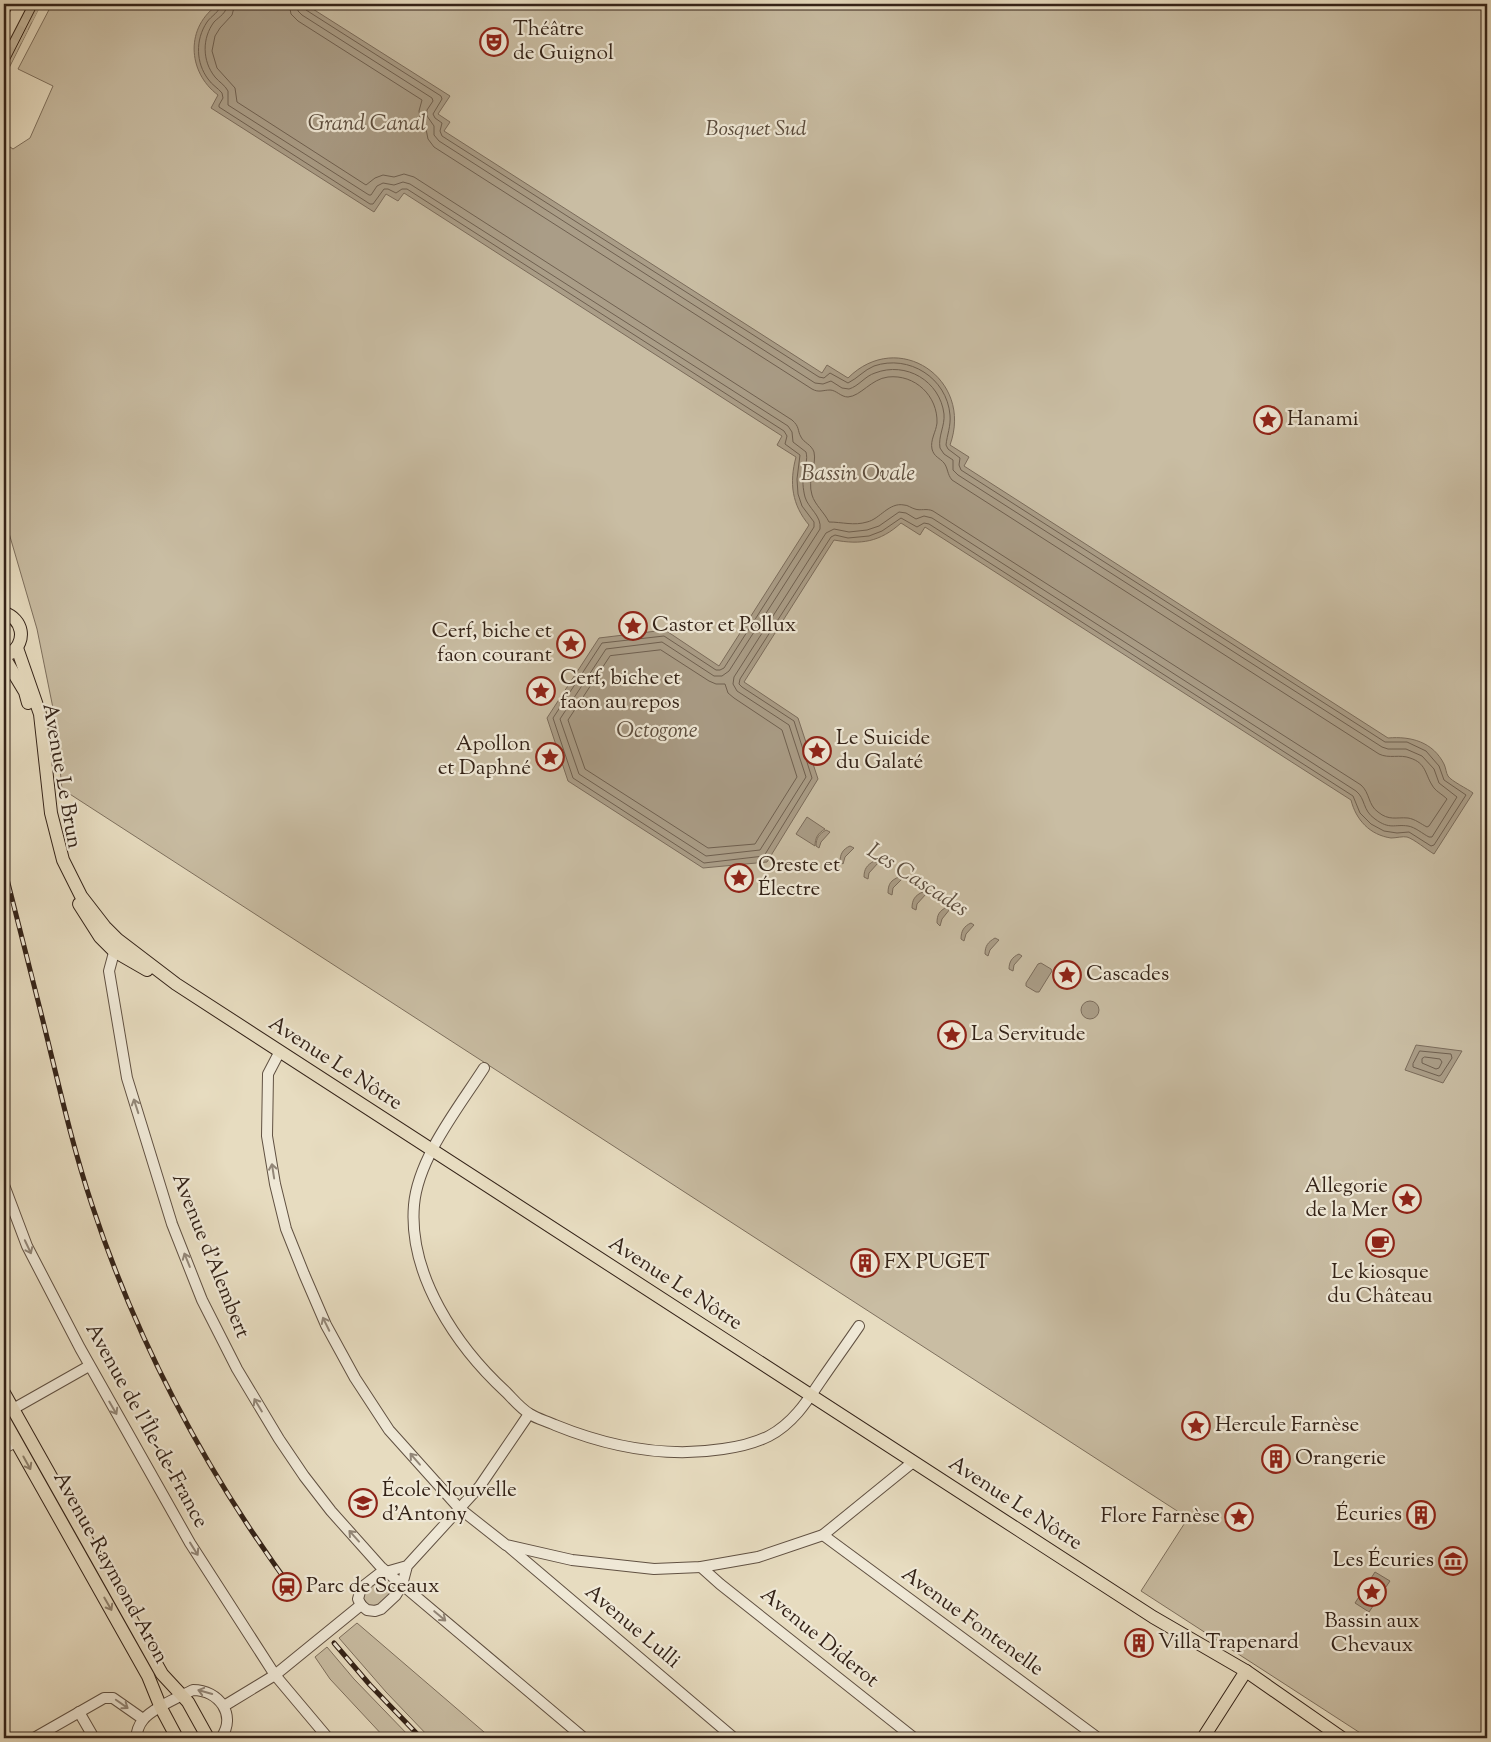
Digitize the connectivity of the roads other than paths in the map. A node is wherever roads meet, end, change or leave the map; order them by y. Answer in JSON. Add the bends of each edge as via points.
{"nodes":[{"id":1,"x":20,"y":4,"type":"edge"},
{"id":2,"x":4,"y":36,"type":"edge"},
{"id":3,"x":5,"y":610,"type":"edge"},
{"id":4,"x":17,"y":648,"type":"junction"},
{"id":5,"x":4,"y":656,"type":"edge"},
{"id":6,"x":116,"y":945,"type":"junction"},
{"id":7,"x":280,"y":1051,"type":"junction"},
{"id":8,"x":484,"y":1068,"type":"dead end"},
{"id":9,"x":432,"y":1150,"type":"junction"},
{"id":10,"x":4,"y":1185,"type":"edge"},
{"id":11,"x":859,"y":1326,"type":"dead end"},
{"id":12,"x":89,"y":1366,"type":"junction"},
{"id":13,"x":4,"y":1393,"type":"edge"},
{"id":14,"x":810,"y":1396,"type":"junction"},
{"id":15,"x":13,"y":1409,"type":"junction"},
{"id":16,"x":529,"y":1414,"type":"junction"},
{"id":17,"x":4,"y":1420,"type":"edge"},
{"id":18,"x":16,"y":1442,"type":"junction"},
{"id":19,"x":4,"y":1448,"type":"edge"},
{"id":20,"x":913,"y":1462,"type":"junction"},
{"id":21,"x":459,"y":1508,"type":"junction"},
{"id":22,"x":823,"y":1535,"type":"junction"},
{"id":23,"x":506,"y":1545,"type":"junction"},
{"id":24,"x":407,"y":1566,"type":"junction"},
{"id":25,"x":701,"y":1567,"type":"junction"},
{"id":26,"x":387,"y":1572,"type":"junction"},
{"id":27,"x":402,"y":1585,"type":"junction"},
{"id":28,"x":361,"y":1606,"type":"junction"},
{"id":29,"x":1244,"y":1674,"type":"junction"},
{"id":30,"x":275,"y":1675,"type":"junction"},
{"id":31,"x":185,"y":1699,"type":"junction"},
{"id":32,"x":224,"y":1706,"type":"junction"},
{"id":33,"x":161,"y":1708,"type":"junction"},
{"id":34,"x":79,"y":1712,"type":"junction"},
{"id":35,"x":143,"y":1719,"type":"junction"},
{"id":36,"x":1338,"y":1736,"type":"edge"},
{"id":37,"x":34,"y":1738,"type":"edge"},
{"id":38,"x":94,"y":1738,"type":"edge"},
{"id":39,"x":136,"y":1738,"type":"edge"},
{"id":40,"x":177,"y":1738,"type":"edge"},
{"id":41,"x":208,"y":1738,"type":"edge"},
{"id":42,"x":221,"y":1738,"type":"edge"},
{"id":43,"x":328,"y":1738,"type":"edge"},
{"id":44,"x":584,"y":1738,"type":"edge"},
{"id":45,"x":734,"y":1738,"type":"edge"},
{"id":46,"x":914,"y":1738,"type":"edge"},
{"id":47,"x":1098,"y":1738,"type":"edge"},
{"id":48,"x":1203,"y":1738,"type":"edge"}],
"edges":[{"from":1,"to":2,"type":"main road"},
{"from":3,"to":4,"type":"main road","via":[[20,628]]},
{"from":4,"to":5,"type":"main road"},
{"from":4,"to":6,"type":"main road","name":"Avenue Le Brun","via":[[40,714],[51,813],[63,860],[81,896]]},
{"from":5,"to":6,"type":"main road","name":"Avenue Le Brun","via":[[25,692],[33,720],[46,826],[57,862],[68,887],[100,937]]},
{"from":6,"to":7,"type":"main road","name":"Avenue Le Nôtre","via":[[146,969],[176,984]]},
{"from":26,"to":6,"type":"street","name":"Avenue d'Alembert","one_way":true,"via":[[304,1476],[237,1369],[202,1300],[172,1224],[127,1078],[109,971]]},
{"from":7,"to":9,"type":"main road","name":"Avenue Le Nôtre"},
{"from":21,"to":7,"type":"street","name":"Avenue Lulli","one_way":true,"via":[[389,1430],[355,1378],[326,1325],[286,1229],[267,1136],[268,1074]]},
{"from":8,"to":9,"type":"street"},
{"from":9,"to":14,"type":"main road","name":"Avenue Le Nôtre"},
{"from":9,"to":16,"type":"street","via":[[419,1176],[414,1205],[415,1238],[422,1271],[438,1305],[465,1346],[497,1384]]},
{"from":10,"to":12,"type":"street","name":"Avenue de l'Île-de-France","one_way":true,"via":[[27,1246]]},
{"from":11,"to":14,"type":"street"},
{"from":12,"to":15,"type":"street"},
{"from":12,"to":30,"type":"street","name":"Avenue de l'Île-de-France","one_way":true,"via":[[190,1543]]},
{"from":13,"to":15,"type":"main road","name":"Avenue Raymond Aron"},
{"from":14,"to":16,"type":"street","via":[[793,1419],[768,1436],[738,1447],[701,1452],[667,1453],[633,1448],[570,1431]]},
{"from":14,"to":20,"type":"main road","name":"Avenue Le Nôtre"},
{"from":15,"to":31,"type":"main road","name":"Avenue Raymond Aron","via":[[162,1674]]},
{"from":16,"to":21,"type":"street","via":[[480,1486]]},
{"from":17,"to":18,"type":"main road","name":"Avenue Raymond Aron"},
{"from":18,"to":19,"type":"street"},
{"from":18,"to":33,"type":"main road","name":"Avenue Raymond Aron","one_way":true,"via":[[148,1676]]},
{"from":20,"to":22,"type":"street"},
{"from":20,"to":29,"type":"main road","name":"Avenue Le Nôtre","via":[[1153,1617],[1220,1665]]},
{"from":21,"to":23,"type":"street","name":"Avenue Lulli"},
{"from":21,"to":24,"type":"street"},
{"from":22,"to":25,"type":"street","via":[[758,1557]]},
{"from":22,"to":47,"type":"street","name":"Avenue Fontenelle"},
{"from":23,"to":25,"type":"street","via":[[572,1560],[654,1569]]},
{"from":23,"to":45,"type":"street","name":"Avenue Lulli"},
{"from":24,"to":26,"type":"street"},
{"from":24,"to":27,"type":"street"},
{"from":25,"to":46,"type":"street","name":"Avenue Diderot"},
{"from":26,"to":27,"type":"street"},
{"from":26,"to":28,"type":"street","via":[[378,1574],[361,1588],[358,1599]]},
{"from":27,"to":28,"type":"street","via":[[396,1596],[381,1609],[371,1611]]},
{"from":27,"to":44,"type":"street","one_way":true},
{"from":28,"to":30,"type":"street"},
{"from":29,"to":36,"type":"main road","name":"Avenue Le Nôtre"},
{"from":29,"to":48,"type":"main road"},
{"from":30,"to":32,"type":"street"},
{"from":30,"to":43,"type":"street","name":"Avenue de l'Île-de-France"},
{"from":32,"to":31,"type":"street","one_way":true,"via":[[212,1694],[201,1690],[193,1690]]},
{"from":31,"to":33,"type":"street"},
{"from":31,"to":41,"type":"main road","name":"Avenue Raymond Aron"},
{"from":32,"to":42,"type":"street","via":[[227,1716]]},
{"from":33,"to":35,"type":"street"},
{"from":33,"to":40,"type":"main road","name":"Avenue Raymond Aron"},
{"from":34,"to":35,"type":"street","one_way":true,"via":[[108,1697]]},
{"from":34,"to":37,"type":"street"},
{"from":34,"to":38,"type":"street"},
{"from":35,"to":39,"type":"street"}]}
